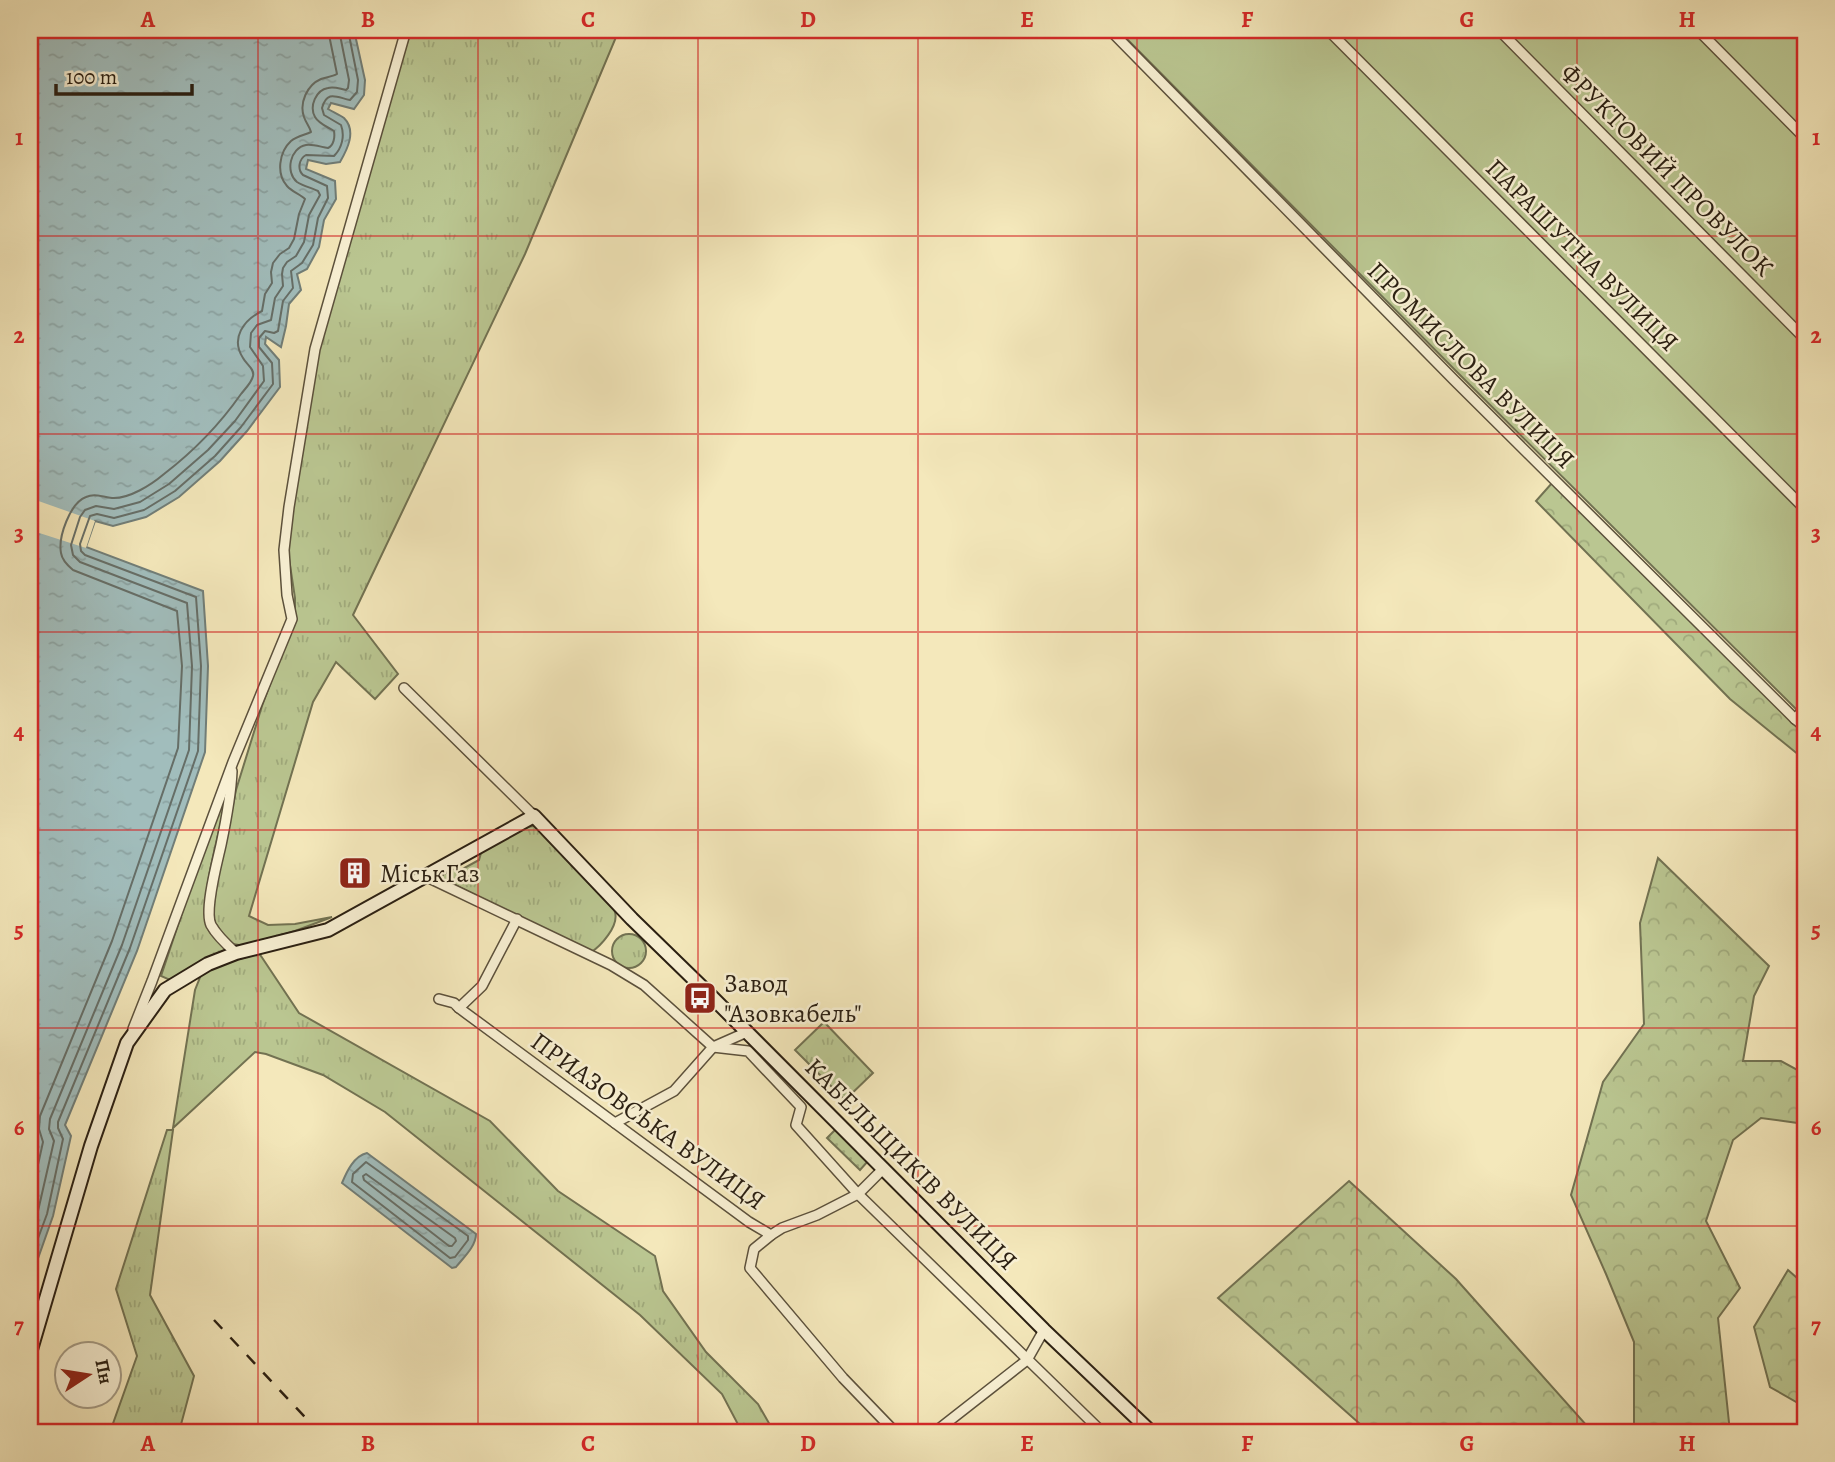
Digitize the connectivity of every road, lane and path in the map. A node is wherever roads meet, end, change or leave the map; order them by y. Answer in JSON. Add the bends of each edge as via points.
{"nodes":[{"id":1,"x":406,"y":30,"type":"edge"},
{"id":2,"x":1110,"y":30,"type":"edge"},
{"id":3,"x":1328,"y":30,"type":"edge"},
{"id":4,"x":1499,"y":30,"type":"edge"},
{"id":5,"x":1698,"y":30,"type":"edge"},
{"id":6,"x":1805,"y":138,"type":"edge"},
{"id":7,"x":1805,"y":339,"type":"edge"},
{"id":8,"x":1805,"y":509,"type":"edge"},
{"id":9,"x":404,"y":688,"type":"dead end"},
{"id":10,"x":1805,"y":708,"type":"edge"},
{"id":11,"x":1795,"y":719,"type":"junction"},
{"id":12,"x":1805,"y":727,"type":"edge"},
{"id":13,"x":233,"y":762,"type":"junction"},
{"id":14,"x":534,"y":816,"type":"junction"},
{"id":15,"x":426,"y":877,"type":"junction"},
{"id":16,"x":517,"y":919,"type":"junction"},
{"id":17,"x":236,"y":953,"type":"junction"},
{"id":18,"x":439,"y":999,"type":"dead end"},
{"id":19,"x":459,"y":1009,"type":"junction"},
{"id":20,"x":747,"y":1031,"type":"junction"},
{"id":21,"x":127,"y":1043,"type":"junction"},
{"id":22,"x":713,"y":1047,"type":"junction"},
{"id":23,"x":615,"y":1123,"type":"junction"},
{"id":24,"x":884,"y":1168,"type":"junction"},
{"id":25,"x":858,"y":1194,"type":"junction"},
{"id":26,"x":771,"y":1235,"type":"junction"},
{"id":27,"x":1044,"y":1330,"type":"junction"},
{"id":28,"x":30,"y":1353,"type":"edge"},
{"id":29,"x":1027,"y":1360,"type":"junction"},
{"id":30,"x":895,"y":1432,"type":"edge"},
{"id":31,"x":935,"y":1432,"type":"edge"},
{"id":32,"x":1102,"y":1432,"type":"edge"},
{"id":33,"x":1151,"y":1432,"type":"edge"}],
"edges":[{"from":1,"to":13,"type":"street","via":[[315,349],[284,550],[292,619]]},
{"from":2,"to":11,"type":"street","name":"ПРОМИСЛОВА ВУЛИЦЯ"},
{"from":3,"to":8,"type":"street","name":"ПАРАШУТНА ВУЛИЦЯ"},
{"from":4,"to":7,"type":"street","name":"ФРУКТОВИЙ ПРОВУЛОК"},
{"from":5,"to":6,"type":"street"},
{"from":9,"to":14,"type":"street","name":"КАБЕЛЬЩИКІВ ВУЛИЦЯ"},
{"from":10,"to":11,"type":"street"},
{"from":11,"to":12,"type":"street","name":"ПРОМИСЛОВА ВУЛИЦЯ"},
{"from":13,"to":17,"type":"street","via":[[209,923]]},
{"from":13,"to":21,"type":"street"},
{"from":14,"to":15,"type":"street"},
{"from":14,"to":20,"type":"street","name":"КАБЕЛЬЩИКІВ ВУЛИЦЯ"},
{"from":15,"to":16,"type":"street"},
{"from":15,"to":17,"type":"street","via":[[328,930]]},
{"from":16,"to":19,"type":"street","via":[[482,986]]},
{"from":16,"to":22,"type":"street","via":[[644,985]]},
{"from":17,"to":21,"type":"street","via":[[164,989]]},
{"from":18,"to":19,"type":"street","name":"ПРИАЗОВСЬКА ВУЛИЦЯ"},
{"from":19,"to":23,"type":"street","name":"ПРИАЗОВСЬКА ВУЛИЦЯ"},
{"from":20,"to":22,"type":"street"},
{"from":20,"to":24,"type":"street","name":"КАБЕЛЬЩИКІВ ВУЛИЦЯ"},
{"from":21,"to":28,"type":"street","via":[[91,1146]]},
{"from":22,"to":23,"type":"street","via":[[674,1091]]},
{"from":22,"to":25,"type":"street","name":"КАБЕЛЬЩИКІВ ВУЛИЦЯ","via":[[748,1051],[801,1107],[796,1125]]},
{"from":23,"to":26,"type":"street","name":"ПРИАЗОВСЬКА ВУЛИЦЯ"},
{"from":24,"to":25,"type":"street"},
{"from":24,"to":27,"type":"street","name":"КАБЕЛЬЩИКІВ ВУЛИЦЯ"},
{"from":25,"to":26,"type":"street"},
{"from":25,"to":29,"type":"street","name":"КАБЕЛЬЩИКІВ ВУЛИЦЯ"},
{"from":26,"to":30,"type":"street","name":"ПРИАЗОВСЬКА ВУЛИЦЯ","via":[[754,1249],[750,1268]]},
{"from":27,"to":29,"type":"street"},
{"from":27,"to":33,"type":"street","name":"КАБЕЛЬЩИКІВ ВУЛИЦЯ"},
{"from":29,"to":31,"type":"street"},
{"from":29,"to":32,"type":"street","name":"КАБЕЛЬЩИКІВ ВУЛИЦЯ"}]}
